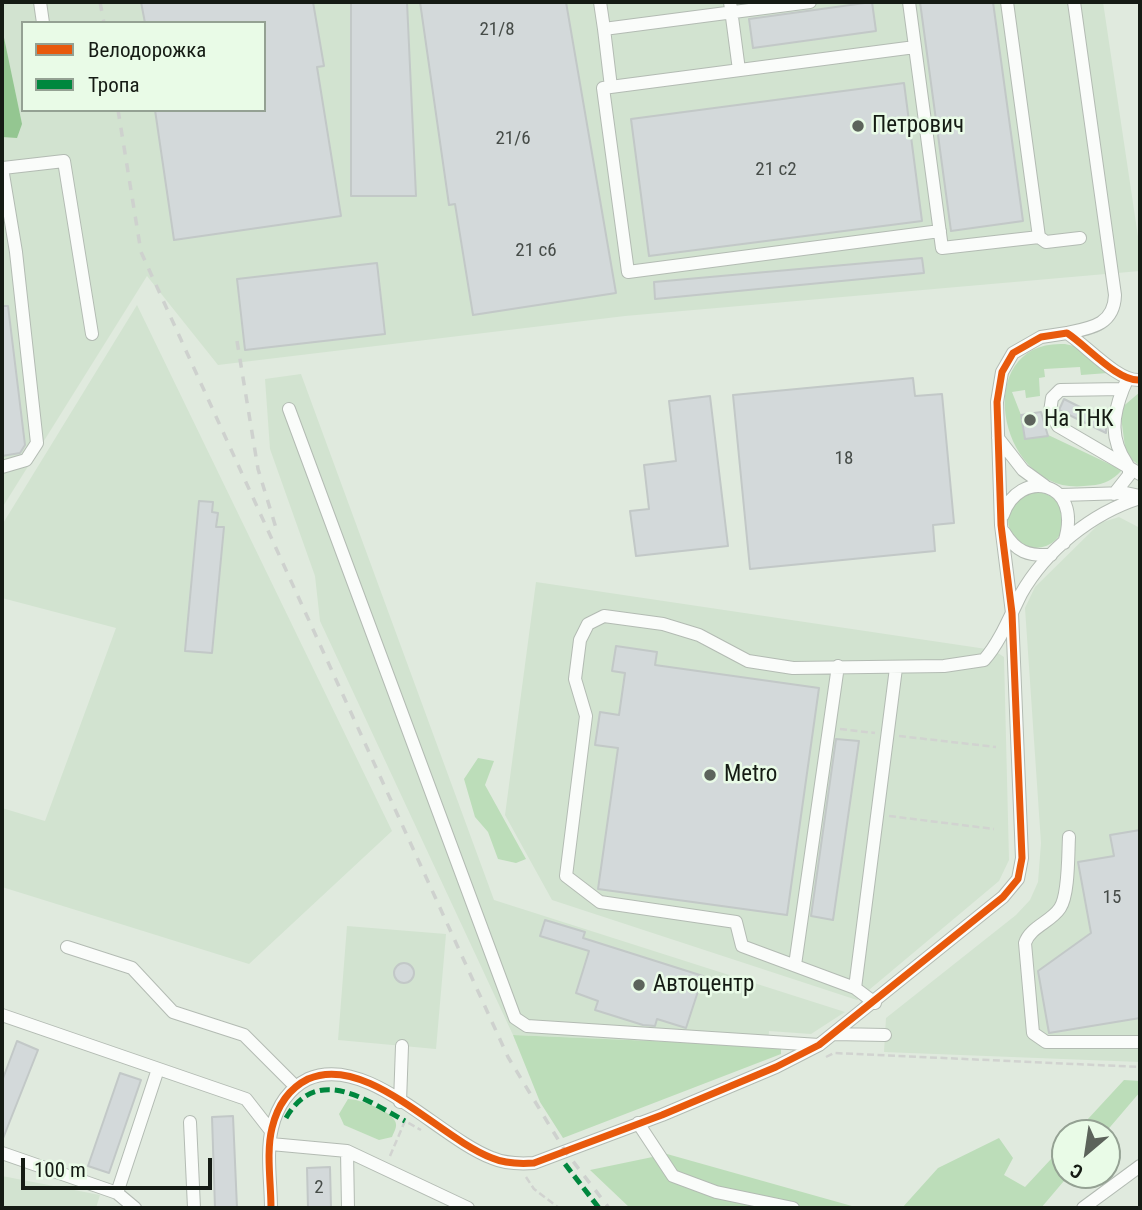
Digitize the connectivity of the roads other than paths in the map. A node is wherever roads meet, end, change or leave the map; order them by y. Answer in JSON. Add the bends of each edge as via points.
{"nodes":[{"id":1,"x":40,"y":2,"type":"edge"},
{"id":2,"x":600,"y":2,"type":"edge"},
{"id":3,"x":810,"y":2,"type":"edge"},
{"id":4,"x":909,"y":2,"type":"edge"},
{"id":5,"x":1007,"y":2,"type":"edge"},
{"id":6,"x":1074,"y":2,"type":"edge"},
{"id":7,"x":730,"y":7,"type":"edge"},
{"id":8,"x":43,"y":21,"type":"edge"},
{"id":9,"x":604,"y":29,"type":"junction"},
{"id":10,"x":915,"y":47,"type":"junction"},
{"id":11,"x":739,"y":70,"type":"junction"},
{"id":12,"x":611,"y":87,"type":"junction"},
{"id":13,"x":2,"y":168,"type":"edge"},
{"id":14,"x":940,"y":231,"type":"junction"},
{"id":15,"x":1039,"y":237,"type":"junction"},
{"id":16,"x":1080,"y":238,"type":"dead end"},
{"id":17,"x":1067,"y":333,"type":"junction"},
{"id":18,"x":92,"y":334,"type":"dead end"},
{"id":19,"x":1130,"y":383,"type":"edge"},
{"id":20,"x":289,"y":409,"type":"dead end"},
{"id":21,"x":998,"y":438,"type":"junction"},
{"id":22,"x":2,"y":467,"type":"edge"},
{"id":23,"x":1129,"y":467,"type":"junction"},
{"id":24,"x":1140,"y":474,"type":"edge"},
{"id":25,"x":1140,"y":481,"type":"edge"},
{"id":26,"x":1049,"y":488,"type":"junction"},
{"id":27,"x":1114,"y":494,"type":"junction"},
{"id":28,"x":1061,"y":495,"type":"junction"},
{"id":29,"x":1140,"y":497,"type":"edge"},
{"id":30,"x":1001,"y":522,"type":"junction"},
{"id":31,"x":1064,"y":545,"type":"junction"},
{"id":32,"x":1051,"y":555,"type":"junction"},
{"id":33,"x":1012,"y":613,"type":"junction"},
{"id":34,"x":838,"y":666,"type":"junction"},
{"id":35,"x":895,"y":668,"type":"junction"},
{"id":36,"x":1069,"y":837,"type":"dead end"},
{"id":37,"x":67,"y":947,"type":"dead end"},
{"id":38,"x":795,"y":965,"type":"junction"},
{"id":39,"x":855,"y":988,"type":"junction"},
{"id":40,"x":875,"y":1003,"type":"junction"},
{"id":41,"x":2,"y":1015,"type":"edge"},
{"id":42,"x":834,"y":1034,"type":"junction"},
{"id":43,"x":885,"y":1035,"type":"dead end"},
{"id":44,"x":1140,"y":1042,"type":"edge"},
{"id":45,"x":819,"y":1045,"type":"junction"},
{"id":46,"x":402,"y":1046,"type":"dead end"},
{"id":47,"x":158,"y":1069,"type":"junction"},
{"id":48,"x":295,"y":1086,"type":"junction"},
{"id":49,"x":400,"y":1102,"type":"junction"},
{"id":50,"x":190,"y":1122,"type":"dead end"},
{"id":51,"x":638,"y":1124,"type":"junction"},
{"id":52,"x":271,"y":1137,"type":"junction"},
{"id":53,"x":347,"y":1151,"type":"junction"},
{"id":54,"x":2,"y":1153,"type":"edge"},
{"id":55,"x":1140,"y":1166,"type":"edge"},
{"id":56,"x":117,"y":1193,"type":"junction"},
{"id":57,"x":135,"y":1208,"type":"edge"},
{"id":58,"x":194,"y":1208,"type":"edge"},
{"id":59,"x":271,"y":1208,"type":"edge"},
{"id":60,"x":348,"y":1208,"type":"edge"},
{"id":61,"x":468,"y":1208,"type":"edge"},
{"id":62,"x":793,"y":1208,"type":"edge"},
{"id":63,"x":1083,"y":1208,"type":"edge"}],
"edges":[{"from":1,"to":8,"type":"street"},
{"from":2,"to":9,"type":"street"},
{"from":3,"to":7,"type":"street"},
{"from":4,"to":10,"type":"street"},
{"from":5,"to":15,"type":"street"},
{"from":6,"to":17,"type":"street","via":[[1115,308],[1096,327]]},
{"from":7,"to":9,"type":"street"},
{"from":7,"to":11,"type":"street"},
{"from":9,"to":12,"type":"street"},
{"from":10,"to":11,"type":"street"},
{"from":10,"to":14,"type":"street"},
{"from":11,"to":12,"type":"street"},
{"from":12,"to":14,"type":"street","via":[[603,88],[628,272]]},
{"from":13,"to":18,"type":"street","via":[[64,161]]},
{"from":13,"to":22,"type":"street","via":[[37,443],[26,460]]},
{"from":14,"to":15,"type":"street","via":[[942,248]]},
{"from":15,"to":16,"type":"street","via":[[1046,242]]},
{"from":17,"to":19,"type":"street"},
{"from":17,"to":21,"type":"street","via":[[1041,337],[1013,353],[999,386]]},
{"from":19,"to":23,"type":"street","via":[[1115,410],[1113,430]]},
{"from":19,"to":23,"type":"street","via":[[1060,390],[1052,398],[1050,412],[1058,426]]},
{"from":20,"to":45,"type":"street","via":[[515,1018],[527,1026]]},
{"from":21,"to":26,"type":"street","via":[[1023,470]]},
{"from":21,"to":30,"type":"street"},
{"from":23,"to":24,"type":"street"},
{"from":23,"to":25,"type":"street"},
{"from":23,"to":27,"type":"street","via":[[1129,475]]},
{"from":26,"to":28,"type":"street"},
{"from":26,"to":30,"type":"street","via":[[1021,490],[1006,504]]},
{"from":27,"to":28,"type":"street"},
{"from":27,"to":29,"type":"street"},
{"from":28,"to":31,"type":"street","via":[[1071,524]]},
{"from":29,"to":31,"type":"street","via":[[1097,515]]},
{"from":30,"to":32,"type":"street","via":[[1020,551]]},
{"from":30,"to":33,"type":"street"},
{"from":31,"to":32,"type":"street"},
{"from":32,"to":33,"type":"street"},
{"from":33,"to":35,"type":"street","via":[[984,660]]},
{"from":33,"to":40,"type":"street","via":[[1022,858],[1018,878],[1003,897]]},
{"from":34,"to":35,"type":"street"},
{"from":34,"to":38,"type":"street"},
{"from":34,"to":38,"type":"street","via":[[793,668],[748,661],[699,635],[663,624],[604,616],[588,624],[580,640],[575,679],[586,716],[566,876],[600,902],[736,922],[742,946]]},
{"from":35,"to":39,"type":"street"},
{"from":36,"to":44,"type":"street","via":[[1064,900],[1025,943],[1033,1033],[1046,1042]]},
{"from":37,"to":48,"type":"street","via":[[132,968],[173,1012],[244,1035]]},
{"from":38,"to":39,"type":"street"},
{"from":39,"to":40,"type":"street"},
{"from":40,"to":42,"type":"street"},
{"from":41,"to":47,"type":"street"},
{"from":42,"to":43,"type":"street"},
{"from":42,"to":45,"type":"street"},
{"from":45,"to":51,"type":"street"},
{"from":46,"to":49,"type":"street"},
{"from":47,"to":52,"type":"street","via":[[246,1099]]},
{"from":47,"to":56,"type":"street"},
{"from":48,"to":49,"type":"street","via":[[328,1073],[349,1075]]},
{"from":48,"to":52,"type":"street","via":[[279,1106]]},
{"from":49,"to":51,"type":"street","via":[[469,1147],[517,1164],[534,1163]]},
{"from":50,"to":58,"type":"street"},
{"from":51,"to":62,"type":"street","via":[[673,1176],[716,1192]]},
{"from":52,"to":53,"type":"street"},
{"from":52,"to":59,"type":"street"},
{"from":53,"to":60,"type":"street"},
{"from":53,"to":61,"type":"street"},
{"from":54,"to":56,"type":"street"},
{"from":55,"to":63,"type":"street"},
{"from":56,"to":57,"type":"street"}]}
